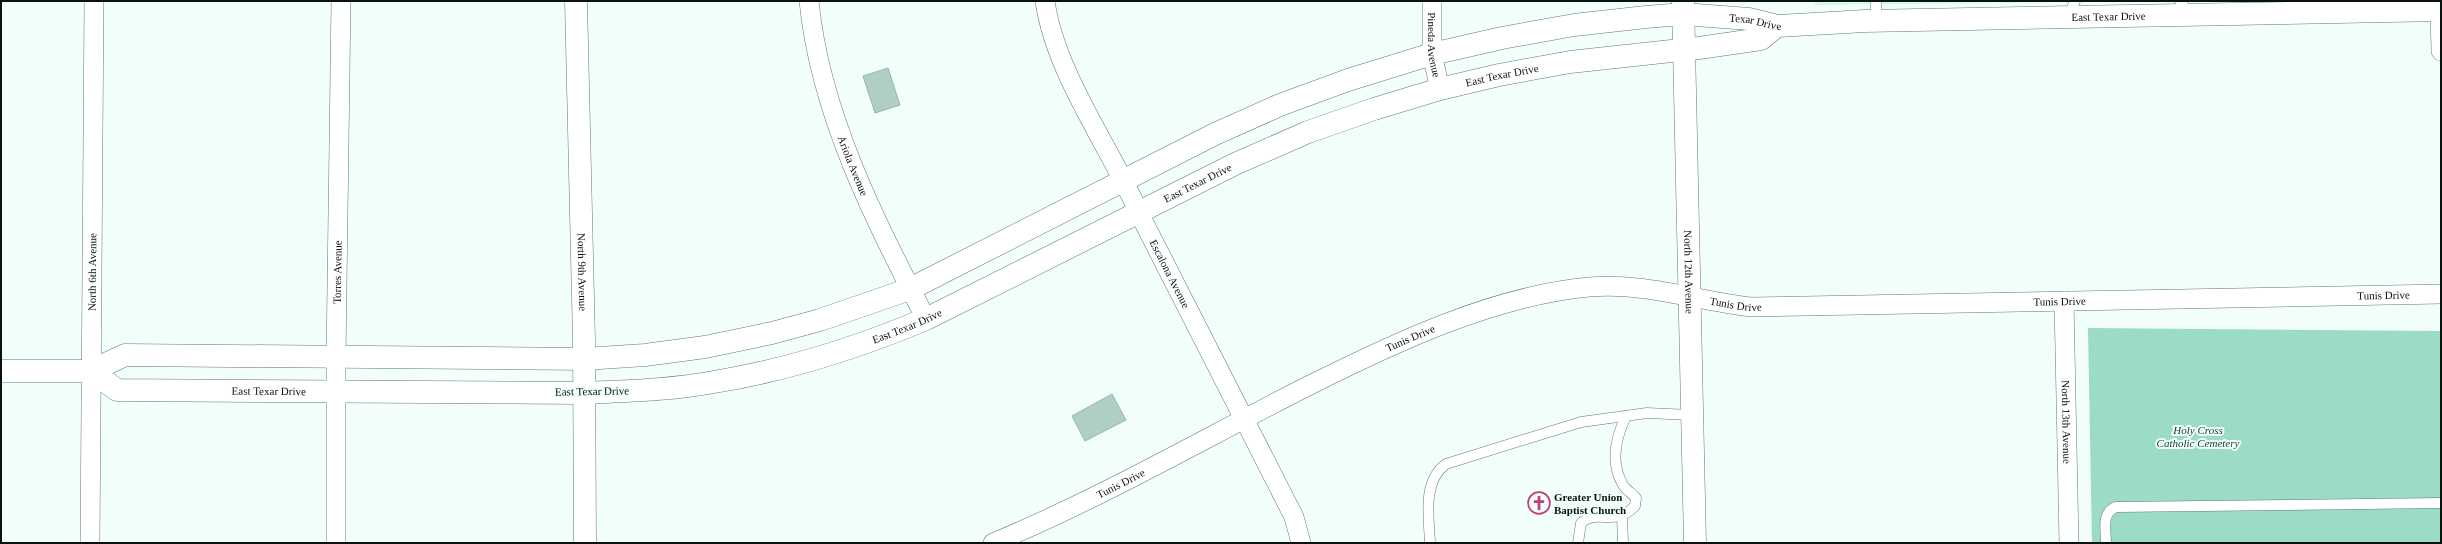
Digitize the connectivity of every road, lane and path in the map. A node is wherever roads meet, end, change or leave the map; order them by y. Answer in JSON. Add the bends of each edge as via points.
{"nodes":[{"id":1,"x":94,"y":1,"type":"edge"},
{"id":2,"x":341,"y":1,"type":"edge"},
{"id":3,"x":576,"y":1,"type":"edge"},
{"id":4,"x":809,"y":1,"type":"edge"},
{"id":5,"x":1045,"y":1,"type":"edge"},
{"id":6,"x":1432,"y":1,"type":"edge"},
{"id":7,"x":1683,"y":8,"type":"edge"},
{"id":8,"x":2185,"y":8,"type":"edge"},
{"id":9,"x":2072,"y":9,"type":"edge"},
{"id":10,"x":2440,"y":10,"type":"edge"},
{"id":11,"x":1876,"y":11,"type":"edge"},
{"id":12,"x":1777,"y":26,"type":"junction"},
{"id":13,"x":1684,"y":50,"type":"junction"},
{"id":14,"x":2441,"y":51,"type":"edge"},
{"id":15,"x":1432,"y":54,"type":"junction"},
{"id":16,"x":1440,"y":89,"type":"junction"},
{"id":17,"x":1124,"y":181,"type":"junction"},
{"id":18,"x":1139,"y":213,"type":"junction"},
{"id":19,"x":910,"y":289,"type":"junction"},
{"id":20,"x":2441,"y":294,"type":"edge"},
{"id":21,"x":1688,"y":296,"type":"junction"},
{"id":22,"x":2064,"y":301,"type":"junction"},
{"id":23,"x":926,"y":320,"type":"junction"},
{"id":24,"x":336,"y":357,"type":"junction"},
{"id":25,"x":584,"y":359,"type":"junction"},
{"id":26,"x":1,"y":371,"type":"edge"},
{"id":27,"x":91,"y":371,"type":"junction"},
{"id":28,"x":336,"y":392,"type":"junction"},
{"id":29,"x":584,"y":393,"type":"junction"},
{"id":30,"x":1691,"y":415,"type":"junction"},
{"id":31,"x":1626,"y":416,"type":"junction"},
{"id":32,"x":1244,"y":418,"type":"junction"},
{"id":33,"x":2441,"y":503,"type":"edge"},
{"id":34,"x":1622,"y":517,"type":"junction"},
{"id":35,"x":90,"y":543,"type":"edge"},
{"id":36,"x":336,"y":543,"type":"edge"},
{"id":37,"x":585,"y":543,"type":"edge"},
{"id":38,"x":993,"y":543,"type":"edge"},
{"id":39,"x":1301,"y":543,"type":"edge"},
{"id":40,"x":1430,"y":543,"type":"edge"},
{"id":41,"x":1578,"y":543,"type":"edge"},
{"id":42,"x":1624,"y":543,"type":"edge"},
{"id":43,"x":1695,"y":543,"type":"edge"},
{"id":44,"x":2069,"y":543,"type":"edge"},
{"id":45,"x":2106,"y":543,"type":"edge"}],
"edges":[{"from":1,"to":27,"type":"street","name":"North 6th Avenue"},
{"from":2,"to":24,"type":"street","name":"Torres Avenue"},
{"from":3,"to":25,"type":"street","name":"North 9th Avenue"},
{"from":4,"to":19,"type":"street","name":"Ariola Avenue","via":[[817,53],[831,104],[850,158]]},
{"from":5,"to":17,"type":"street","name":"Escalona Avenue","via":[[1057,45],[1070,79]]},
{"from":6,"to":15,"type":"street","name":"Pineda Avenue"},
{"from":7,"to":12,"type":"street","name":"Texar Drive"},
{"from":7,"to":13,"type":"street","name":"North 12th Avenue"},
{"from":7,"to":15,"type":"street","via":[[1502,38]]},
{"from":8,"to":9,"type":"street","name":"East Texar Drive"},
{"from":8,"to":10,"type":"street","name":"East Texar Drive"},
{"from":9,"to":11,"type":"street","name":"East Texar Drive"},
{"from":10,"to":14,"type":"street"},
{"from":11,"to":12,"type":"street","name":"East Texar Drive"},
{"from":12,"to":13,"type":"street","name":"Texar Drive","via":[[1761,39]]},
{"from":13,"to":16,"type":"street","name":"East Texar Drive","via":[[1570,62]]},
{"from":13,"to":21,"type":"street","name":"North 12th Avenue"},
{"from":15,"to":16,"type":"street","name":"Pineda Avenue"},
{"from":15,"to":17,"type":"street","via":[[1348,80],[1280,106],[1215,134]]},
{"from":16,"to":18,"type":"street","name":"East Texar Drive","via":[[1308,132],[1235,164]]},
{"from":17,"to":18,"type":"street","name":"Escalona Avenue"},
{"from":17,"to":19,"type":"street"},
{"from":18,"to":23,"type":"street","name":"East Texar Drive"},
{"from":18,"to":32,"type":"street","name":"Escalona Avenue"},
{"from":19,"to":23,"type":"street","name":"Ariola Avenue"},
{"from":19,"to":25,"type":"street","via":[[820,320],[772,333],[705,347],[645,355]]},
{"from":20,"to":22,"type":"street","name":"Tunis Drive"},
{"from":21,"to":22,"type":"street","name":"Tunis Drive","via":[[1751,307]]},
{"from":21,"to":30,"type":"street","name":"North 12th Avenue"},
{"from":21,"to":32,"type":"street","name":"Tunis Drive","via":[[1658,289],[1627,286],[1589,287],[1493,308],[1439,326],[1378,351]]},
{"from":22,"to":44,"type":"street","name":"North 13th Avenue"},
{"from":23,"to":29,"type":"street","name":"East Texar Drive","via":[[830,355],[756,375],[650,390]]},
{"from":24,"to":25,"type":"street"},
{"from":24,"to":27,"type":"street","via":[[125,355]]},
{"from":24,"to":28,"type":"street","name":"Torres Avenue"},
{"from":25,"to":29,"type":"street","name":"North 9th Avenue"},
{"from":26,"to":27,"type":"street"},
{"from":27,"to":28,"type":"street","name":"East Texar Drive","via":[[118,390]]},
{"from":27,"to":35,"type":"street","name":"North 6th Avenue"},
{"from":28,"to":29,"type":"street","name":"East Texar Drive"},
{"from":28,"to":36,"type":"street","name":"Torres Avenue"},
{"from":29,"to":37,"type":"street","name":"North 9th Avenue"},
{"from":30,"to":31,"type":"lane","via":[[1647,413]]},
{"from":30,"to":43,"type":"street","name":"North 12th Avenue"},
{"from":31,"to":34,"type":"lane","via":[[1617,437],[1616,461],[1624,485],[1637,502]]},
{"from":31,"to":40,"type":"lane","via":[[1581,422],[1465,456],[1440,468],[1430,489]]},
{"from":32,"to":38,"type":"street","name":"Tunis Drive","via":[[1056,517]]},
{"from":32,"to":39,"type":"street","name":"Escalona Avenue","via":[[1294,517]]},
{"from":33,"to":45,"type":"lane","via":[[2116,507],[2106,516]]},
{"from":34,"to":41,"type":"lane","via":[[1585,518],[1580,523]]},
{"from":34,"to":42,"type":"lane"}]}
